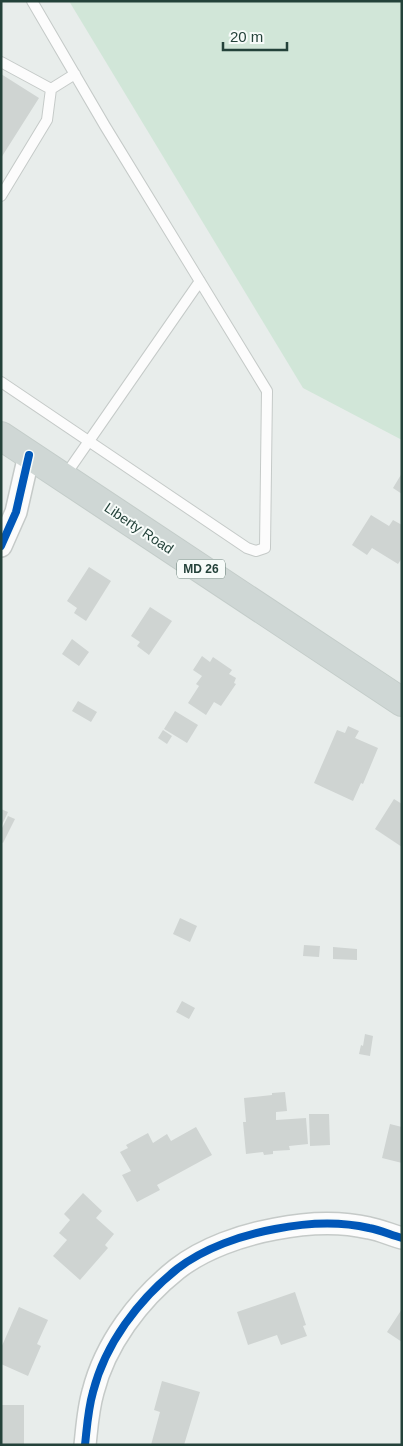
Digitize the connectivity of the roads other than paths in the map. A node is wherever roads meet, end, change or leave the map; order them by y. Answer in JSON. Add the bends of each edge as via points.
{"nodes":[{"id":1,"x":32,"y":1,"type":"edge"},
{"id":2,"x":1,"y":62,"type":"edge"},
{"id":3,"x":75,"y":74,"type":"junction"},
{"id":4,"x":51,"y":89,"type":"junction"},
{"id":5,"x":1,"y":196,"type":"edge"},
{"id":6,"x":200,"y":281,"type":"junction"},
{"id":7,"x":1,"y":382,"type":"edge"},
{"id":8,"x":1,"y":436,"type":"edge"},
{"id":9,"x":89,"y":442,"type":"junction"},
{"id":10,"x":30,"y":455,"type":"junction"},
{"id":11,"x":64,"y":478,"type":"junction"},
{"id":12,"x":1,"y":546,"type":"edge"},
{"id":13,"x":402,"y":702,"type":"edge"},
{"id":14,"x":402,"y":1238,"type":"edge"},
{"id":15,"x":86,"y":1445,"type":"edge"}],
"edges":[{"from":1,"to":3,"type":"lane"},
{"from":2,"to":4,"type":"lane"},
{"from":3,"to":4,"type":"lane"},
{"from":3,"to":6,"type":"lane"},
{"from":4,"to":5,"type":"lane","via":[[47,120]]},
{"from":6,"to":9,"type":"lane"},
{"from":6,"to":9,"type":"lane","via":[[267,391],[266,548],[256,551],[247,548]]},
{"from":7,"to":9,"type":"lane"},
{"from":8,"to":10,"type":"main road","name":"Liberty Road","number":"MD 26"},
{"from":9,"to":11,"type":"lane"},
{"from":10,"to":11,"type":"main road","name":"Liberty Road","number":"MD 26"},
{"from":10,"to":12,"type":"street","via":[[16,512]]},
{"from":11,"to":13,"type":"main road","name":"Liberty Road","number":"MD 26"},
{"from":14,"to":15,"type":"street","via":[[369,1227],[330,1223],[291,1226],[253,1233],[215,1247],[178,1268],[123,1326],[105,1359],[93,1392]]}]}
